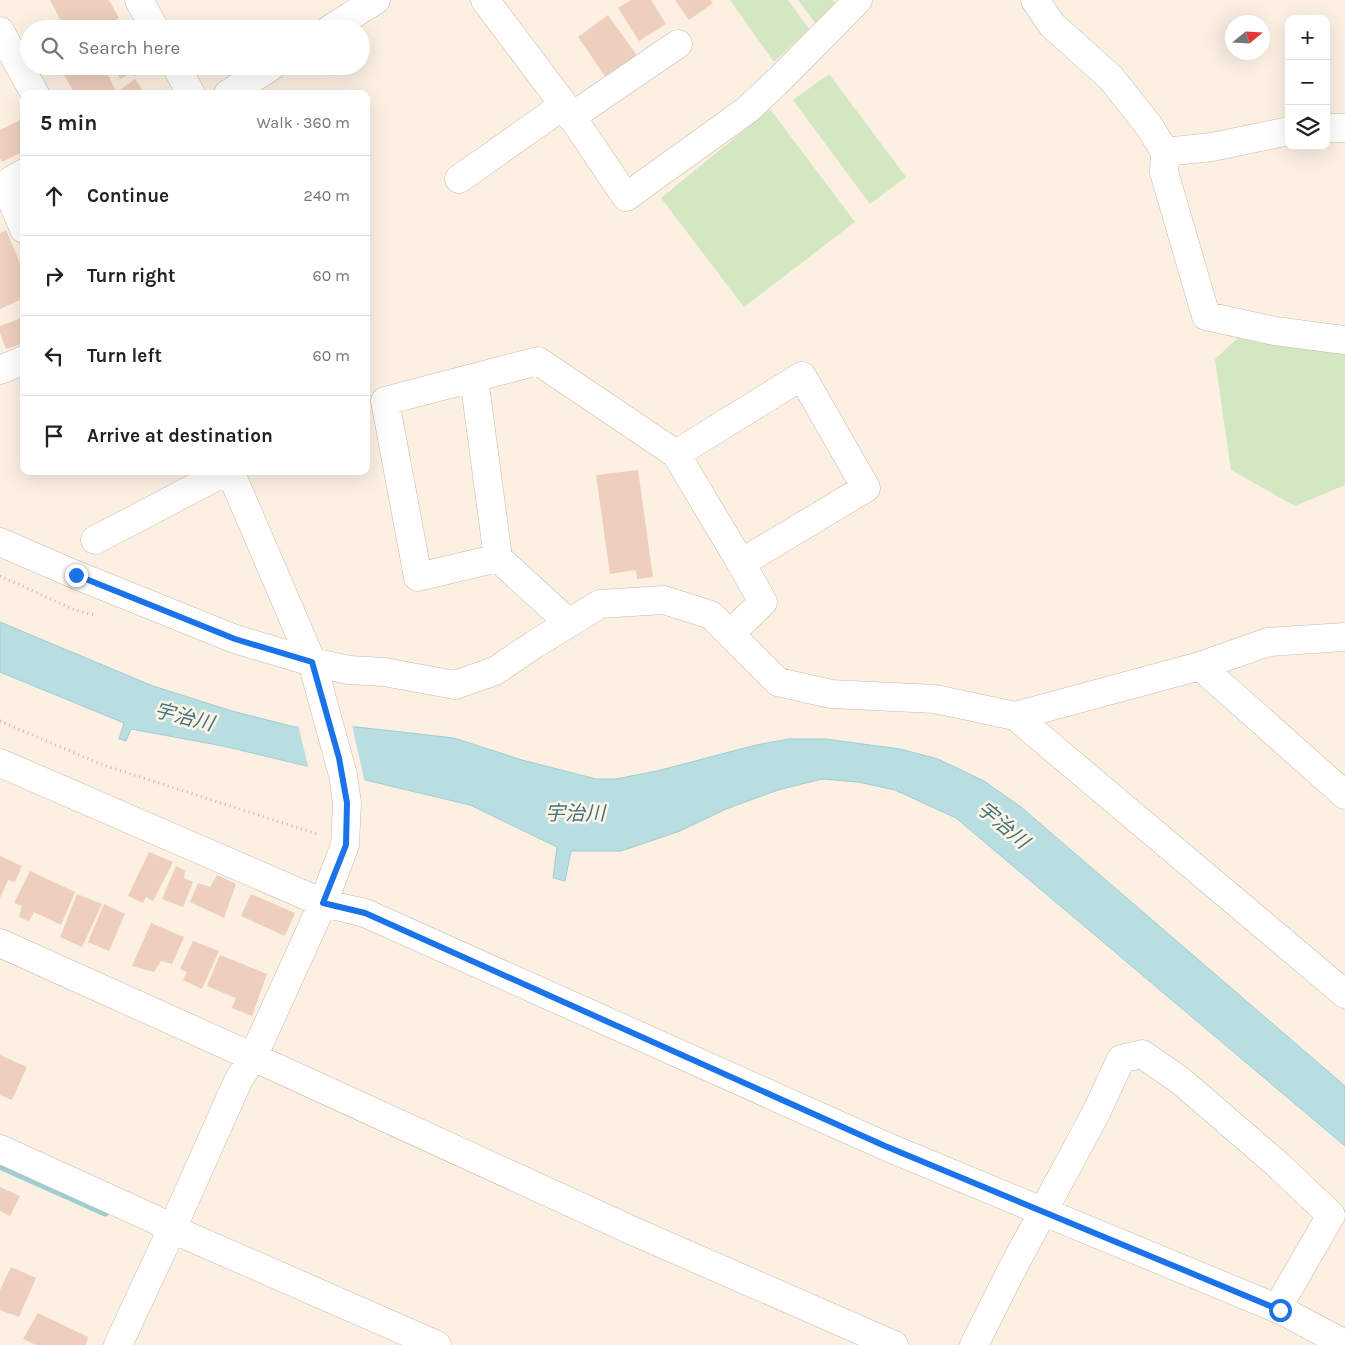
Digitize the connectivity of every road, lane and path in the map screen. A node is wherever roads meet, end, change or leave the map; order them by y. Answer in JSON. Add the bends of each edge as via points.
{"nodes":[{"id":1,"x":139,"y":0,"type":"edge"},
{"id":2,"x":376,"y":0,"type":"edge"},
{"id":3,"x":485,"y":0,"type":"edge"},
{"id":4,"x":858,"y":0,"type":"edge"},
{"id":5,"x":1035,"y":0,"type":"edge"},
{"id":6,"x":150,"y":20,"type":"edge"},
{"id":7,"x":344,"y":20,"type":"edge"},
{"id":8,"x":0,"y":31,"type":"edge"},
{"id":9,"x":678,"y":44,"type":"dead end"},
{"id":10,"x":20,"y":67,"type":"edge"},
{"id":11,"x":24,"y":75,"type":"edge"},
{"id":12,"x":181,"y":75,"type":"edge"},
{"id":13,"x":258,"y":75,"type":"edge"},
{"id":14,"x":33,"y":90,"type":"edge"},
{"id":15,"x":189,"y":90,"type":"edge"},
{"id":16,"x":234,"y":90,"type":"edge"},
{"id":17,"x":568,"y":111,"type":"junction"},
{"id":18,"x":1330,"y":128,"type":"edge"},
{"id":19,"x":1345,"y":128,"type":"edge"},
{"id":20,"x":1285,"y":132,"type":"edge"},
{"id":21,"x":1165,"y":152,"type":"junction"},
{"id":22,"x":459,"y":179,"type":"dead end"},
{"id":23,"x":1345,"y":340,"type":"edge"},
{"id":24,"x":20,"y":362,"type":"edge"},
{"id":25,"x":0,"y":370,"type":"edge"},
{"id":26,"x":474,"y":378,"type":"junction"},
{"id":27,"x":676,"y":454,"type":"junction"},
{"id":28,"x":221,"y":475,"type":"edge"},
{"id":29,"x":231,"y":475,"type":"edge"},
{"id":30,"x":95,"y":540,"type":"dead end"},
{"id":31,"x":0,"y":542,"type":"edge"},
{"id":32,"x":498,"y":558,"type":"junction"},
{"id":33,"x":741,"y":563,"type":"junction"},
{"id":34,"x":569,"y":623,"type":"junction"},
{"id":35,"x":730,"y":634,"type":"junction"},
{"id":36,"x":1345,"y":637,"type":"edge"},
{"id":37,"x":1200,"y":666,"type":"junction"},
{"id":38,"x":315,"y":674,"type":"junction"},
{"id":39,"x":1015,"y":716,"type":"junction"},
{"id":40,"x":0,"y":721,"type":"edge"},
{"id":41,"x":0,"y":763,"type":"edge"},
{"id":42,"x":1345,"y":795,"type":"edge"},
{"id":43,"x":346,"y":840,"type":"junction"},
{"id":44,"x":323,"y":903,"type":"junction"},
{"id":45,"x":0,"y":943,"type":"edge"},
{"id":46,"x":1345,"y":994,"type":"edge"},
{"id":47,"x":254,"y":1057,"type":"junction"},
{"id":48,"x":0,"y":1150,"type":"edge"},
{"id":49,"x":1044,"y":1211,"type":"junction"},
{"id":50,"x":172,"y":1229,"type":"junction"},
{"id":51,"x":1280,"y":1310,"type":"junction"},
{"id":52,"x":1345,"y":1344,"type":"edge"},
{"id":53,"x":118,"y":1345,"type":"edge"},
{"id":54,"x":437,"y":1345,"type":"edge"},
{"id":55,"x":894,"y":1345,"type":"edge"},
{"id":56,"x":974,"y":1345,"type":"edge"}],
"edges":[{"from":1,"to":6,"type":"street"},
{"from":2,"to":7,"type":"street"},
{"from":3,"to":17,"type":"street"},
{"from":4,"to":17,"type":"street","via":[[747,110],[626,197]]},
{"from":5,"to":21,"type":"street","via":[[1052,25],[1111,78]]},
{"from":8,"to":10,"type":"street"},
{"from":9,"to":17,"type":"street"},
{"from":11,"to":14,"type":"street"},
{"from":12,"to":15,"type":"street"},
{"from":13,"to":16,"type":"street"},
{"from":17,"to":22,"type":"street"},
{"from":18,"to":19,"type":"street"},
{"from":20,"to":21,"type":"street","via":[[1212,147]]},
{"from":21,"to":23,"type":"street","via":[[1164,172],[1206,316],[1276,331]]},
{"from":24,"to":25,"type":"street"},
{"from":26,"to":27,"type":"street","via":[[538,361]]},
{"from":26,"to":32,"type":"street"},
{"from":26,"to":32,"type":"street","via":[[385,401],[418,577]]},
{"from":27,"to":33,"type":"street"},
{"from":27,"to":33,"type":"street","via":[[802,376],[866,488]]},
{"from":28,"to":30,"type":"street"},
{"from":29,"to":38,"type":"street"},
{"from":31,"to":38,"type":"street"},
{"from":32,"to":34,"type":"street"},
{"from":33,"to":35,"type":"street","via":[[763,602]]},
{"from":34,"to":35,"type":"street","via":[[600,604],[664,600],[710,616]]},
{"from":34,"to":38,"type":"street","via":[[495,671],[455,685],[384,672],[349,670]]},
{"from":35,"to":39,"type":"street","via":[[778,682],[831,694],[935,699]]},
{"from":36,"to":37,"type":"street","via":[[1268,642]]},
{"from":37,"to":39,"type":"street"},
{"from":37,"to":42,"type":"street"},
{"from":38,"to":43,"type":"street","via":[[343,775],[347,803]]},
{"from":39,"to":46,"type":"street"},
{"from":40,"to":43,"type":"path","via":[[100,764],[318,834]]},
{"from":41,"to":44,"type":"street"},
{"from":43,"to":44,"type":"street"},
{"from":44,"to":47,"type":"street"},
{"from":44,"to":49,"type":"street","via":[[365,913],[885,1146]]},
{"from":45,"to":47,"type":"street"},
{"from":47,"to":50,"type":"street","via":[[238,1081]]},
{"from":47,"to":55,"type":"street","via":[[633,1231]]},
{"from":48,"to":50,"type":"street"},
{"from":49,"to":51,"type":"street"},
{"from":49,"to":51,"type":"street","via":[[1122,1059],[1142,1054],[1182,1081],[1330,1215],[1282,1300]]},
{"from":49,"to":56,"type":"street"},
{"from":50,"to":53,"type":"street"},
{"from":50,"to":54,"type":"street"},
{"from":51,"to":52,"type":"street"}]}
